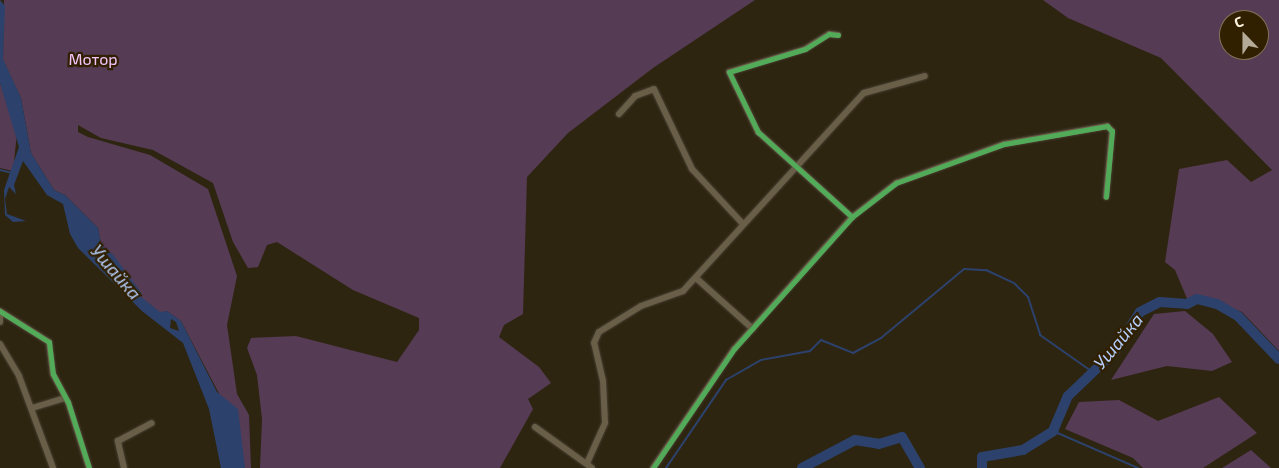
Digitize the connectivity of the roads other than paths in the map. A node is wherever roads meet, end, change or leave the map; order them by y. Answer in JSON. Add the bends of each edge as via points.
{"nodes":[{"id":1,"x":838,"y":35,"type":"dead end"},
{"id":2,"x":925,"y":76,"type":"dead end"},
{"id":3,"x":619,"y":114,"type":"dead end"},
{"id":4,"x":794,"y":165,"type":"junction"},
{"id":5,"x":1106,"y":197,"type":"dead end"},
{"id":6,"x":852,"y":217,"type":"junction"},
{"id":7,"x":742,"y":223,"type":"junction"},
{"id":8,"x":696,"y":278,"type":"junction"},
{"id":9,"x":0,"y":312,"type":"edge"},
{"id":10,"x":0,"y":322,"type":"edge"},
{"id":11,"x":753,"y":329,"type":"junction"},
{"id":12,"x":0,"y":344,"type":"edge"},
{"id":13,"x":64,"y":398,"type":"junction"},
{"id":14,"x":32,"y":408,"type":"junction"},
{"id":15,"x":152,"y":423,"type":"dead end"},
{"id":16,"x":535,"y":427,"type":"dead end"},
{"id":17,"x":588,"y":461,"type":"junction"},
{"id":18,"x":53,"y":468,"type":"edge"},
{"id":19,"x":89,"y":468,"type":"edge"},
{"id":20,"x":124,"y":468,"type":"edge"},
{"id":21,"x":592,"y":468,"type":"edge"},
{"id":22,"x":652,"y":468,"type":"edge"}],
"edges":[{"from":1,"to":4,"type":"street","via":[[829,34],[806,49],[729,72],[750,122]]},
{"from":2,"to":4,"type":"street","via":[[864,93]]},
{"from":3,"to":7,"type":"street","via":[[635,96],[654,89],[692,169]]},
{"from":4,"to":6,"type":"street"},
{"from":4,"to":7,"type":"street"},
{"from":5,"to":6,"type":"street","via":[[1112,131],[1100,126],[1004,144],[929,168],[896,183]]},
{"from":6,"to":11,"type":"street"},
{"from":7,"to":8,"type":"street"},
{"from":8,"to":11,"type":"street"},
{"from":8,"to":17,"type":"street","via":[[683,290],[641,306],[598,332],[594,343],[603,381],[605,423]]},
{"from":9,"to":10,"type":"street"},
{"from":9,"to":13,"type":"street","via":[[47,340],[53,374]]},
{"from":11,"to":22,"type":"street","via":[[702,390]]},
{"from":12,"to":14,"type":"street"},
{"from":13,"to":14,"type":"street"},
{"from":13,"to":19,"type":"street"},
{"from":14,"to":18,"type":"street"},
{"from":15,"to":20,"type":"street","via":[[118,441]]},
{"from":16,"to":17,"type":"street"},
{"from":17,"to":21,"type":"street"}]}
